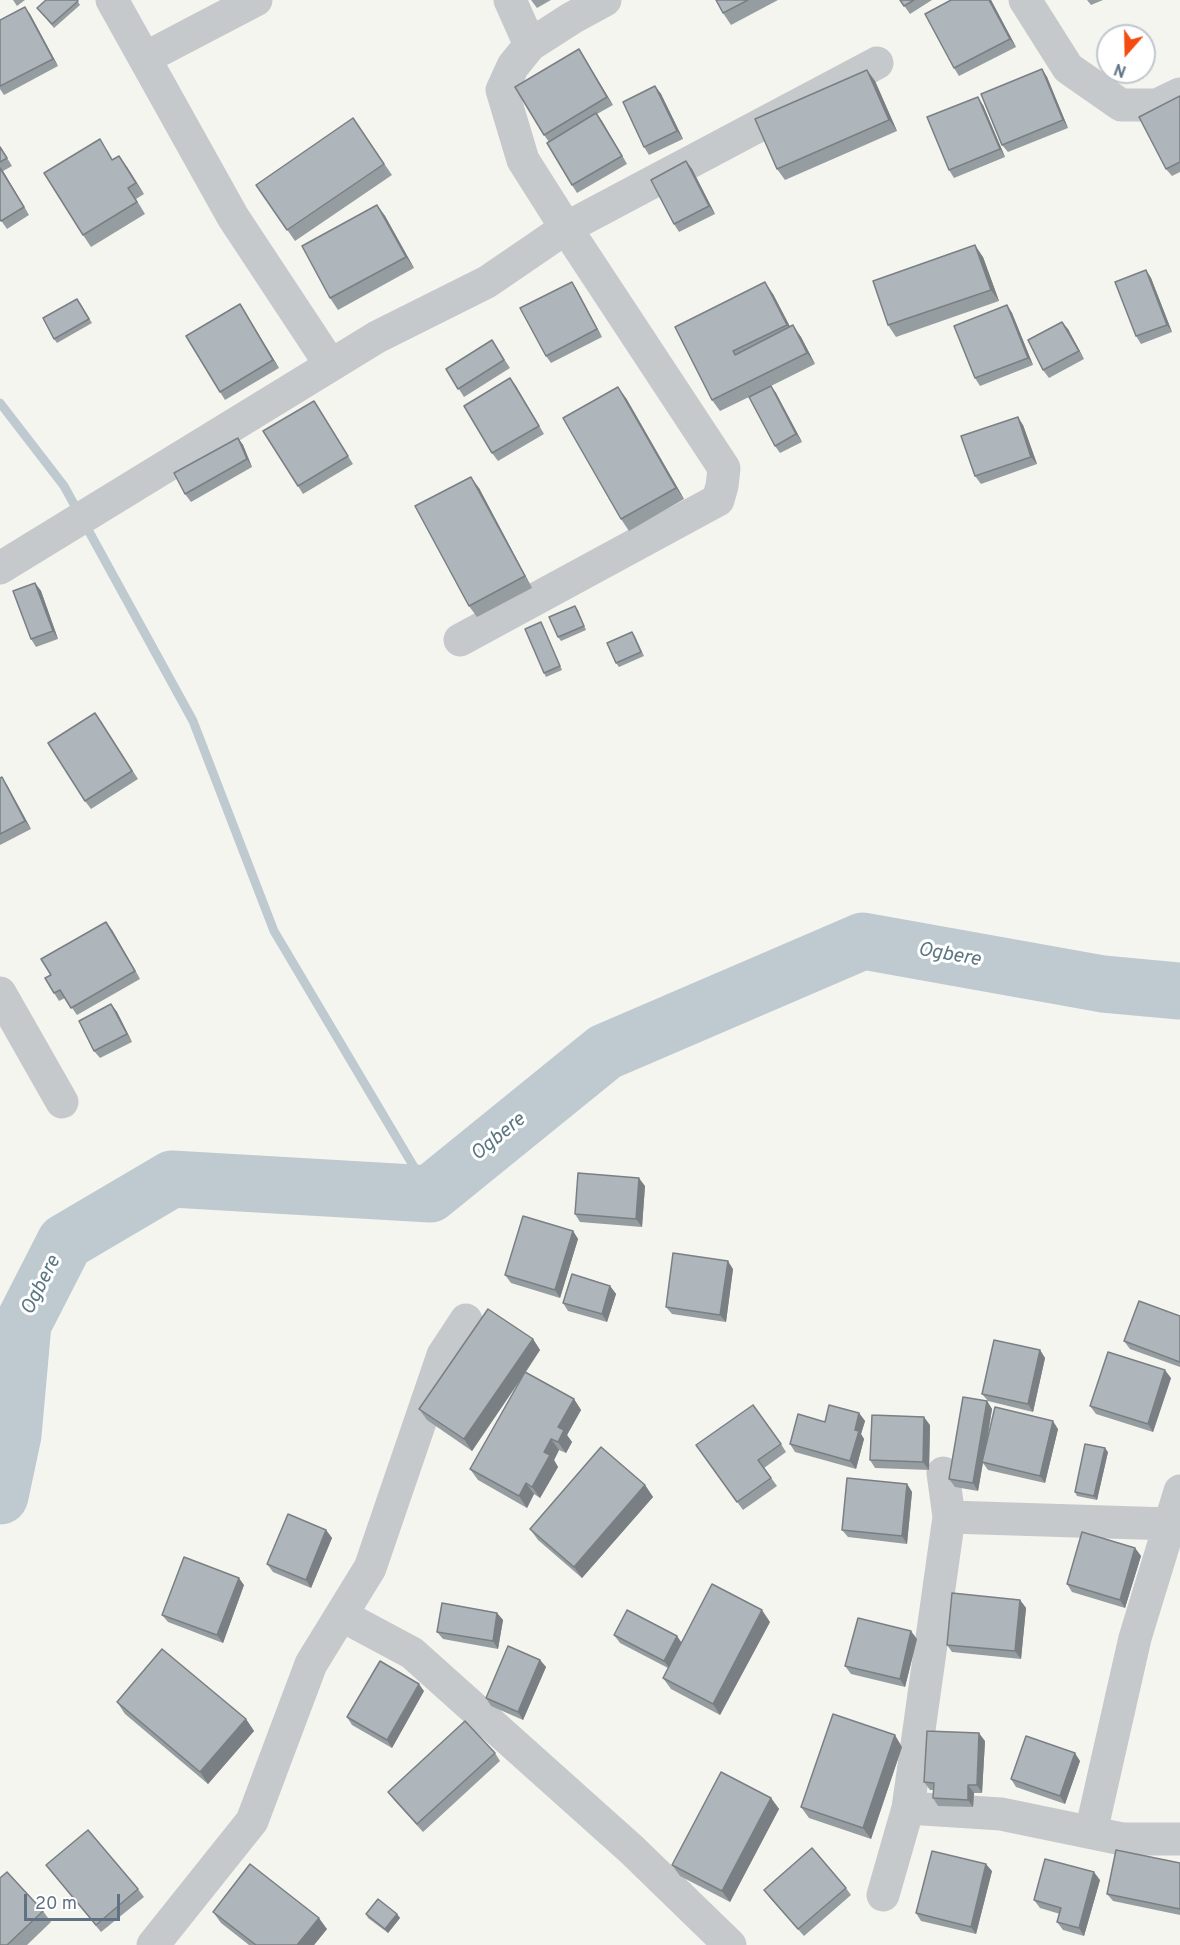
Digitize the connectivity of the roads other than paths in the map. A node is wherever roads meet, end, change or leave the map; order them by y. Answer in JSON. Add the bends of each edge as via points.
{"nodes":[{"id":1,"x":112,"y":0,"type":"edge"},
{"id":2,"x":256,"y":0,"type":"edge"},
{"id":3,"x":510,"y":0,"type":"edge"},
{"id":4,"x":605,"y":0,"type":"edge"},
{"id":5,"x":1025,"y":0,"type":"edge"},
{"id":6,"x":530,"y":45,"type":"junction"},
{"id":7,"x":145,"y":58,"type":"junction"},
{"id":8,"x":878,"y":63,"type":"dead end"},
{"id":9,"x":1180,"y":94,"type":"edge"},
{"id":10,"x":566,"y":228,"type":"junction"},
{"id":11,"x":330,"y":364,"type":"junction"},
{"id":12,"x":0,"y":568,"type":"edge"},
{"id":13,"x":460,"y":640,"type":"dead end"},
{"id":14,"x":0,"y":993,"type":"edge"},
{"id":15,"x":62,"y":1102,"type":"dead end"},
{"id":16,"x":466,"y":1320,"type":"dead end"},
{"id":17,"x":943,"y":1473,"type":"dead end"},
{"id":18,"x":1180,"y":1491,"type":"edge"},
{"id":19,"x":949,"y":1517,"type":"junction"},
{"id":20,"x":1170,"y":1524,"type":"junction"},
{"id":21,"x":341,"y":1615,"type":"junction"},
{"id":22,"x":908,"y":1808,"type":"junction"},
{"id":23,"x":1091,"y":1832,"type":"junction"},
{"id":24,"x":1180,"y":1839,"type":"edge"},
{"id":25,"x":883,"y":1895,"type":"dead end"},
{"id":26,"x":153,"y":1945,"type":"edge"},
{"id":27,"x":730,"y":1945,"type":"edge"}],
"edges":[{"from":1,"to":7,"type":"street"},
{"from":2,"to":7,"type":"street"},
{"from":3,"to":6,"type":"street"},
{"from":4,"to":6,"type":"street"},
{"from":5,"to":9,"type":"street","via":[[1068,68],[1121,105],[1157,105]]},
{"from":6,"to":10,"type":"street","via":[[513,66],[502,90],[523,160]]},
{"from":7,"to":11,"type":"street","via":[[233,217]]},
{"from":8,"to":10,"type":"street"},
{"from":10,"to":11,"type":"street","via":[[488,282]]},
{"from":10,"to":13,"type":"street","via":[[724,468],[722,486],[718,500]]},
{"from":11,"to":12,"type":"street"},
{"from":14,"to":15,"type":"street"},
{"from":16,"to":21,"type":"street","via":[[443,1355],[370,1568]]},
{"from":17,"to":19,"type":"street"},
{"from":18,"to":20,"type":"street"},
{"from":19,"to":20,"type":"street"},
{"from":19,"to":22,"type":"street"},
{"from":20,"to":23,"type":"street","via":[[1135,1638]]},
{"from":21,"to":26,"type":"street","via":[[311,1664],[252,1821]]},
{"from":21,"to":27,"type":"street","via":[[412,1653],[631,1848]]},
{"from":22,"to":23,"type":"street","via":[[1001,1814]]},
{"from":22,"to":25,"type":"street"},
{"from":23,"to":24,"type":"street","via":[[1122,1839]]}]}
